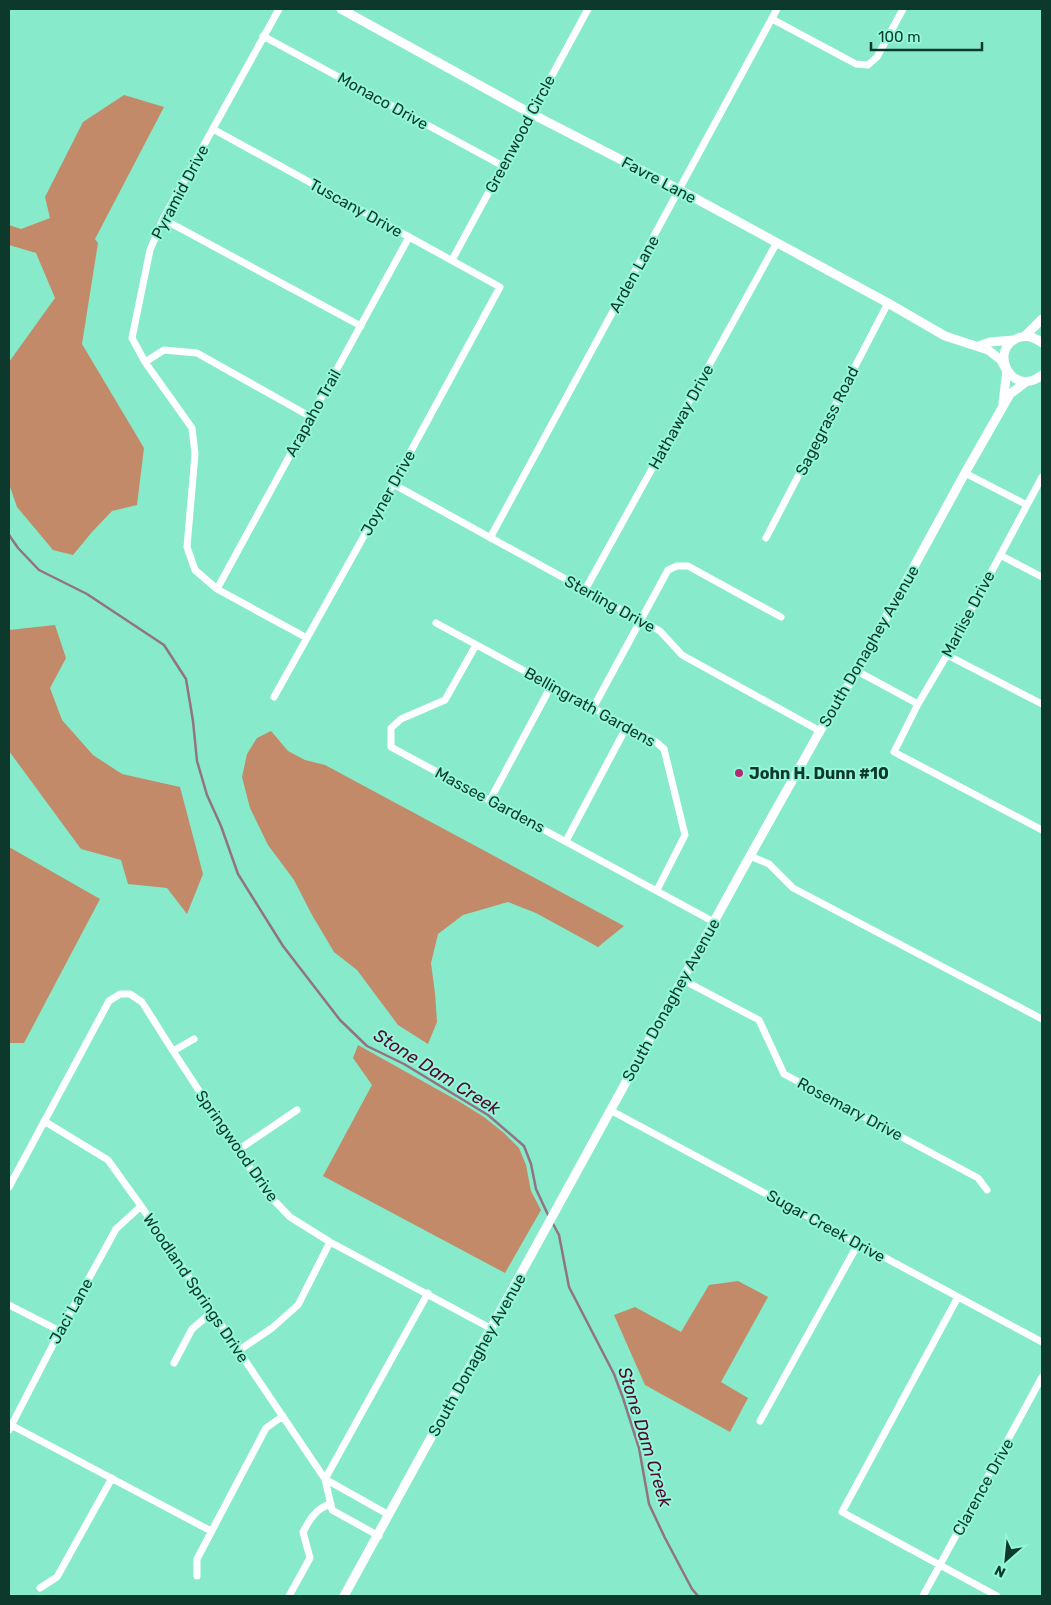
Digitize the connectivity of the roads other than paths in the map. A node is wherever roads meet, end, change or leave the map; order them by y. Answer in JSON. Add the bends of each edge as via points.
{"nodes":[{"id":1,"x":279,"y":9,"type":"edge"},
{"id":2,"x":341,"y":9,"type":"edge"},
{"id":3,"x":588,"y":9,"type":"edge"},
{"id":4,"x":777,"y":9,"type":"edge"},
{"id":5,"x":903,"y":9,"type":"edge"},
{"id":6,"x":772,"y":19,"type":"junction"},
{"id":7,"x":264,"y":36,"type":"junction"},
{"id":8,"x":530,"y":113,"type":"junction"},
{"id":9,"x":213,"y":129,"type":"junction"},
{"id":10,"x":503,"y":166,"type":"junction"},
{"id":11,"x":680,"y":190,"type":"junction"},
{"id":12,"x":163,"y":219,"type":"junction"},
{"id":13,"x":409,"y":237,"type":"junction"},
{"id":14,"x":776,"y":244,"type":"junction"},
{"id":15,"x":452,"y":260,"type":"junction"},
{"id":16,"x":500,"y":287,"type":"joint"},
{"id":17,"x":888,"y":303,"type":"junction"},
{"id":18,"x":1042,"y":320,"type":"edge"},
{"id":19,"x":361,"y":326,"type":"junction"},
{"id":20,"x":1024,"y":336,"type":"junction"},
{"id":21,"x":1014,"y":340,"type":"junction"},
{"id":22,"x":1042,"y":343,"type":"edge"},
{"id":23,"x":979,"y":346,"type":"junction"},
{"id":24,"x":146,"y":362,"type":"junction"},
{"id":25,"x":1006,"y":369,"type":"junction"},
{"id":26,"x":1042,"y":375,"type":"edge"},
{"id":27,"x":1029,"y":381,"type":"junction"},
{"id":28,"x":1042,"y":382,"type":"edge"},
{"id":29,"x":1003,"y":405,"type":"junction"},
{"id":30,"x":311,"y":417,"type":"junction"},
{"id":31,"x":965,"y":473,"type":"junction"},
{"id":32,"x":1042,"y":477,"type":"edge"},
{"id":33,"x":393,"y":484,"type":"junction"},
{"id":34,"x":1027,"y":505,"type":"junction"},
{"id":35,"x":490,"y":538,"type":"junction"},
{"id":36,"x":766,"y":538,"type":"dead end"},
{"id":37,"x":1000,"y":555,"type":"junction"},
{"id":38,"x":1042,"y":577,"type":"edge"},
{"id":39,"x":217,"y":589,"type":"junction"},
{"id":40,"x":585,"y":590,"type":"junction"},
{"id":41,"x":782,"y":617,"type":"dead end"},
{"id":42,"x":640,"y":620,"type":"junction"},
{"id":43,"x":436,"y":623,"type":"dead end"},
{"id":44,"x":307,"y":638,"type":"junction"},
{"id":45,"x":476,"y":645,"type":"junction"},
{"id":46,"x":947,"y":654,"type":"junction"},
{"id":47,"x":857,"y":671,"type":"junction"},
{"id":48,"x":551,"y":686,"type":"junction"},
{"id":49,"x":274,"y":697,"type":"dead end"},
{"id":50,"x":918,"y":704,"type":"junction"},
{"id":51,"x":1042,"y":704,"type":"edge"},
{"id":52,"x":593,"y":708,"type":"junction"},
{"id":53,"x":627,"y":726,"type":"junction"},
{"id":54,"x":820,"y":731,"type":"junction"},
{"id":55,"x":490,"y":800,"type":"junction"},
{"id":56,"x":1042,"y":830,"type":"edge"},
{"id":57,"x":566,"y":841,"type":"junction"},
{"id":58,"x":750,"y":856,"type":"junction"},
{"id":59,"x":657,"y":890,"type":"junction"},
{"id":60,"x":714,"y":922,"type":"junction"},
{"id":61,"x":683,"y":980,"type":"junction"},
{"id":62,"x":1042,"y":1018,"type":"edge"},
{"id":63,"x":194,"y":1039,"type":"dead end"},
{"id":64,"x":172,"y":1051,"type":"junction"},
{"id":65,"x":297,"y":1110,"type":"dead end"},
{"id":66,"x":610,"y":1110,"type":"junction"},
{"id":67,"x":44,"y":1121,"type":"junction"},
{"id":68,"x":238,"y":1150,"type":"junction"},
{"id":69,"x":9,"y":1187,"type":"edge"},
{"id":70,"x":987,"y":1190,"type":"dead end"},
{"id":71,"x":141,"y":1206,"type":"junction"},
{"id":72,"x":330,"y":1242,"type":"junction"},
{"id":73,"x":858,"y":1244,"type":"junction"},
{"id":74,"x":428,"y":1294,"type":"junction"},
{"id":75,"x":958,"y":1297,"type":"junction"},
{"id":76,"x":9,"y":1305,"type":"edge"},
{"id":77,"x":212,"y":1312,"type":"junction"},
{"id":78,"x":490,"y":1328,"type":"junction"},
{"id":79,"x":60,"y":1331,"type":"junction"},
{"id":80,"x":1042,"y":1342,"type":"edge"},
{"id":81,"x":238,"y":1351,"type":"junction"},
{"id":82,"x":174,"y":1362,"type":"dead end"},
{"id":83,"x":1042,"y":1377,"type":"edge"},
{"id":84,"x":283,"y":1416,"type":"junction"},
{"id":85,"x":760,"y":1421,"type":"dead end"},
{"id":86,"x":10,"y":1426,"type":"edge"},
{"id":87,"x":112,"y":1478,"type":"junction"},
{"id":88,"x":325,"y":1479,"type":"junction"},
{"id":89,"x":331,"y":1504,"type":"junction"},
{"id":90,"x":389,"y":1515,"type":"junction"},
{"id":91,"x":211,"y":1531,"type":"junction"},
{"id":92,"x":379,"y":1536,"type":"junction"},
{"id":93,"x":940,"y":1565,"type":"junction"},
{"id":94,"x":196,"y":1576,"type":"dead end"},
{"id":95,"x":40,"y":1588,"type":"dead end"},
{"id":96,"x":289,"y":1596,"type":"edge"},
{"id":97,"x":344,"y":1596,"type":"edge"},
{"id":98,"x":923,"y":1596,"type":"edge"},
{"id":99,"x":997,"y":1596,"type":"edge"}],
"edges":[{"from":1,"to":7,"type":"street","name":"Pyramid Drive"},
{"from":2,"to":8,"type":"street","name":"Favre Lane"},
{"from":3,"to":8,"type":"street","name":"Greenwood Circle"},
{"from":4,"to":6,"type":"street","name":"Arden Lane"},
{"from":5,"to":6,"type":"street","via":[[877,57],[868,65],[856,64]]},
{"from":6,"to":11,"type":"street","name":"Arden Lane"},
{"from":7,"to":9,"type":"street","name":"Pyramid Drive"},
{"from":7,"to":10,"type":"street","name":"Monaco Drive"},
{"from":8,"to":10,"type":"street","name":"Greenwood Circle"},
{"from":8,"to":11,"type":"street","name":"Favre Lane"},
{"from":9,"to":12,"type":"street","name":"Pyramid Drive"},
{"from":9,"to":13,"type":"street","name":"Tuscany Drive"},
{"from":10,"to":15,"type":"street","name":"Greenwood Circle"},
{"from":11,"to":14,"type":"street","name":"Favre Lane"},
{"from":11,"to":35,"type":"street","name":"Arden Lane"},
{"from":12,"to":19,"type":"street"},
{"from":12,"to":24,"type":"street","name":"Pyramid Drive","via":[[150,250],[132,338]]},
{"from":13,"to":15,"type":"street","name":"Tuscany Drive"},
{"from":13,"to":19,"type":"street","name":"Arapaho Trail"},
{"from":14,"to":17,"type":"street","name":"Favre Lane"},
{"from":14,"to":40,"type":"street","name":"Hathaway Drive"},
{"from":15,"to":16,"type":"street","name":"Tuscany Drive"},
{"from":16,"to":33,"type":"street","name":"Joyner Drive"},
{"from":17,"to":23,"type":"street","name":"Favre Lane","via":[[945,336]]},
{"from":17,"to":36,"type":"street","name":"Sagegrass Road"},
{"from":18,"to":20,"type":"street"},
{"from":19,"to":30,"type":"street","name":"Arapaho Trail"},
{"from":20,"to":21,"type":"street","name":"Favre Lane"},
{"from":20,"to":22,"type":"street"},
{"from":21,"to":23,"type":"street","name":"Favre Lane"},
{"from":21,"to":25,"type":"street","name":"South Donaghey Avenue","via":[[1004,355]]},
{"from":23,"to":25,"type":"street","name":"Favre Lane","via":[[994,354]]},
{"from":24,"to":30,"type":"street","via":[[164,350],[197,353]]},
{"from":24,"to":39,"type":"street","name":"Pyramid Drive","via":[[192,428],[195,454],[187,548],[195,570]]},
{"from":25,"to":27,"type":"street","name":"Favre Lane","via":[[1019,380]]},
{"from":25,"to":29,"type":"street","name":"South Donaghey Avenue"},
{"from":26,"to":27,"type":"street","name":"South Donaghey Avenue"},
{"from":27,"to":28,"type":"street"},
{"from":27,"to":29,"type":"street","name":"South Donaghey Avenue","via":[[1010,394]]},
{"from":29,"to":31,"type":"street","name":"South Donaghey Avenue"},
{"from":30,"to":39,"type":"street","name":"Arapaho Trail"},
{"from":31,"to":34,"type":"street"},
{"from":31,"to":47,"type":"street","name":"South Donaghey Avenue"},
{"from":32,"to":34,"type":"street","name":"Marlise Drive"},
{"from":33,"to":35,"type":"street","name":"Sterling Drive"},
{"from":33,"to":44,"type":"street","name":"Joyner Drive"},
{"from":34,"to":37,"type":"street","name":"Marlise Drive"},
{"from":35,"to":40,"type":"street","name":"Sterling Drive"},
{"from":37,"to":38,"type":"street"},
{"from":37,"to":46,"type":"street","name":"Marlise Drive"},
{"from":39,"to":44,"type":"street","name":"Pyramid Drive"},
{"from":40,"to":42,"type":"street","name":"Sterling Drive"},
{"from":41,"to":42,"type":"street","via":[[688,566],[677,566],[668,570]]},
{"from":42,"to":52,"type":"street"},
{"from":42,"to":54,"type":"street","name":"Sterling Drive","via":[[660,631],[682,655]]},
{"from":43,"to":45,"type":"street","name":"Bellingrath Gardens"},
{"from":44,"to":49,"type":"street","name":"Joyner Drive"},
{"from":45,"to":48,"type":"street","name":"Bellingrath Gardens"},
{"from":45,"to":55,"type":"street","name":"Massee Gardens","via":[[445,700],[401,719],[390,728],[392,747]]},
{"from":46,"to":50,"type":"street","name":"Marlise Drive"},
{"from":46,"to":51,"type":"street"},
{"from":47,"to":50,"type":"street"},
{"from":47,"to":54,"type":"street","name":"South Donaghey Avenue"},
{"from":48,"to":52,"type":"street","name":"Bellingrath Gardens"},
{"from":48,"to":55,"type":"street"},
{"from":50,"to":56,"type":"street","name":"Marlise Drive","via":[[894,752]]},
{"from":52,"to":53,"type":"street","name":"Bellingrath Gardens"},
{"from":53,"to":57,"type":"street"},
{"from":53,"to":59,"type":"street","name":"Bellingrath Gardens","via":[[664,749],[685,835]]},
{"from":54,"to":58,"type":"street","name":"South Donaghey Avenue"},
{"from":55,"to":57,"type":"street","name":"Massee Gardens"},
{"from":57,"to":59,"type":"street","name":"Massee Gardens"},
{"from":58,"to":60,"type":"street","name":"South Donaghey Avenue"},
{"from":58,"to":62,"type":"street","via":[[769,864],[793,888]]},
{"from":59,"to":60,"type":"street","name":"Massee Gardens"},
{"from":60,"to":61,"type":"street","name":"South Donaghey Avenue"},
{"from":61,"to":66,"type":"street","name":"South Donaghey Avenue"},
{"from":61,"to":70,"type":"street","name":"Rosemary Drive","via":[[759,1020],[784,1074],[978,1178]]},
{"from":63,"to":64,"type":"street"},
{"from":64,"to":67,"type":"street","name":"Springwood Drive","via":[[142,1002],[130,994],[120,994],[109,1001]]},
{"from":64,"to":68,"type":"street","name":"Springwood Drive"},
{"from":65,"to":68,"type":"street"},
{"from":66,"to":73,"type":"street","name":"Sugar Creek Drive"},
{"from":66,"to":78,"type":"street","name":"South Donaghey Avenue"},
{"from":67,"to":69,"type":"street"},
{"from":67,"to":71,"type":"street","name":"Woodland Springs Drive","via":[[108,1160]]},
{"from":68,"to":72,"type":"street","name":"Springwood Drive","via":[[265,1190],[290,1217]]},
{"from":71,"to":77,"type":"street","name":"Woodland Springs Drive"},
{"from":71,"to":79,"type":"street","name":"Jaci Lane","via":[[116,1229]]},
{"from":72,"to":74,"type":"street","name":"Springwood Drive"},
{"from":72,"to":81,"type":"street","via":[[298,1305]]},
{"from":73,"to":75,"type":"street","name":"Sugar Creek Drive"},
{"from":73,"to":85,"type":"street"},
{"from":74,"to":78,"type":"street","name":"Springwood Drive"},
{"from":74,"to":88,"type":"street"},
{"from":75,"to":80,"type":"street","name":"Sugar Creek Drive"},
{"from":75,"to":93,"type":"street","via":[[842,1512]]},
{"from":76,"to":79,"type":"street"},
{"from":77,"to":81,"type":"street","name":"Woodland Springs Drive"},
{"from":77,"to":82,"type":"street","via":[[192,1329]]},
{"from":78,"to":90,"type":"street","name":"South Donaghey Avenue"},
{"from":79,"to":86,"type":"street","name":"Jaci Lane"},
{"from":81,"to":84,"type":"street","name":"Woodland Springs Drive"},
{"from":83,"to":93,"type":"street","name":"Clarence Drive"},
{"from":84,"to":88,"type":"street","name":"Woodland Springs Drive"},
{"from":84,"to":91,"type":"street","via":[[266,1428]]},
{"from":86,"to":87,"type":"street"},
{"from":87,"to":91,"type":"street"},
{"from":87,"to":95,"type":"street","via":[[58,1577]]},
{"from":88,"to":89,"type":"street","name":"Woodland Springs Drive"},
{"from":88,"to":90,"type":"street","name":"Woodland Springs Drive"},
{"from":89,"to":92,"type":"street","via":[[332,1510]]},
{"from":89,"to":96,"type":"street","via":[[310,1518],[303,1532],[310,1558]]},
{"from":90,"to":92,"type":"street","name":"South Donaghey Avenue"},
{"from":91,"to":94,"type":"street","via":[[197,1559]]},
{"from":92,"to":97,"type":"street","name":"South Donaghey Avenue"},
{"from":93,"to":98,"type":"street","name":"Clarence Drive"},
{"from":93,"to":99,"type":"street"}]}
